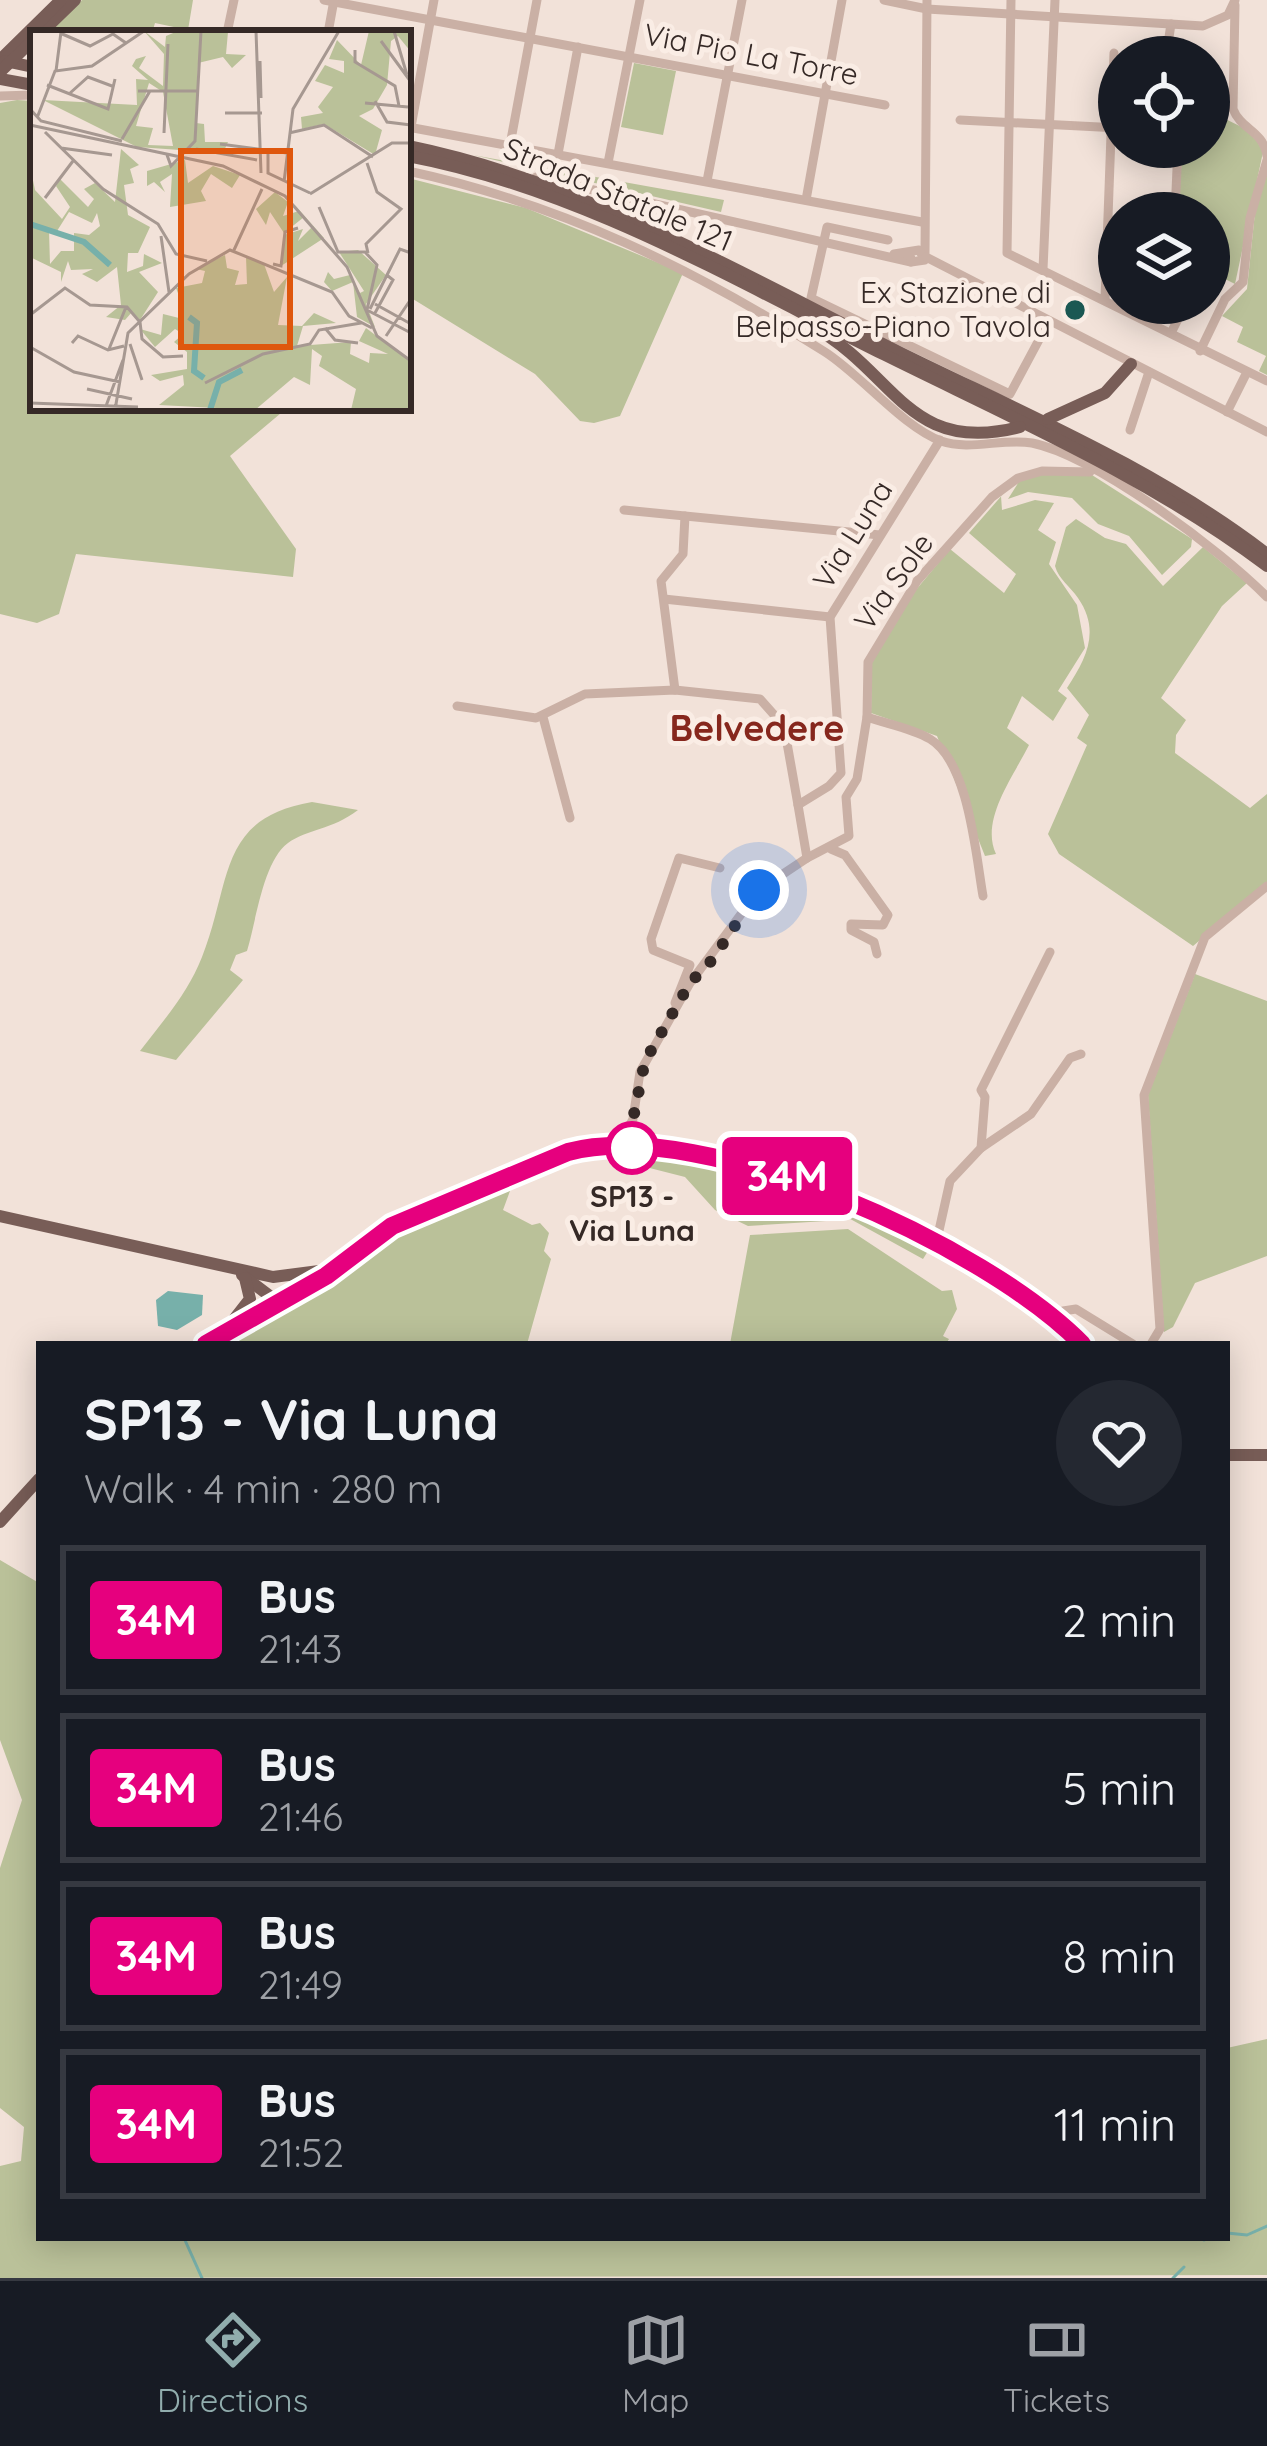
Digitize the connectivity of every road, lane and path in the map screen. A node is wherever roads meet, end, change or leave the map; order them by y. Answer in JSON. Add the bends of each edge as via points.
{"nodes":[{"id":1,"x":61,"y":0,"type":"edge"},
{"id":2,"x":75,"y":0,"type":"edge"},
{"id":3,"x":234,"y":0,"type":"edge"},
{"id":4,"x":434,"y":0,"type":"edge"},
{"id":5,"x":537,"y":0,"type":"edge"},
{"id":6,"x":640,"y":0,"type":"edge"},
{"id":7,"x":742,"y":0,"type":"edge"},
{"id":8,"x":842,"y":0,"type":"edge"},
{"id":9,"x":884,"y":0,"type":"edge"},
{"id":10,"x":1011,"y":0,"type":"edge"},
{"id":11,"x":1055,"y":0,"type":"edge"},
{"id":12,"x":1235,"y":0,"type":"edge"},
{"id":13,"x":331,"y":1,"type":"edge"},
{"id":14,"x":927,"y":4,"type":"edge"},
{"id":15,"x":1010,"y":13,"type":"junction"},
{"id":16,"x":1054,"y":15,"type":"junction"},
{"id":17,"x":430,"y":20,"type":"junction"},
{"id":18,"x":1171,"y":24,"type":"junction"},
{"id":19,"x":1211,"y":25,"type":"junction"},
{"id":20,"x":40,"y":30,"type":"edge"},
{"id":21,"x":41,"y":30,"type":"edge"},
{"id":22,"x":228,"y":30,"type":"edge"},
{"id":23,"x":1235,"y":30,"type":"junction"},
{"id":24,"x":1169,"y":36,"type":"edge"},
{"id":25,"x":530,"y":38,"type":"junction"},
{"id":26,"x":30,"y":41,"type":"edge"},
{"id":27,"x":578,"y":47,"type":"junction"},
{"id":28,"x":629,"y":56,"type":"junction"},
{"id":29,"x":30,"y":71,"type":"edge"},
{"id":30,"x":0,"y":73,"type":"edge"},
{"id":31,"x":728,"y":74,"type":"junction"},
{"id":32,"x":30,"y":84,"type":"edge"},
{"id":33,"x":825,"y":94,"type":"junction"},
{"id":34,"x":30,"y":95,"type":"edge"},
{"id":35,"x":0,"y":96,"type":"edge"},
{"id":36,"x":885,"y":105,"type":"dead end"},
{"id":37,"x":960,"y":120,"type":"dead end"},
{"id":38,"x":411,"y":122,"type":"edge"},
{"id":39,"x":1008,"y":122,"type":"junction"},
{"id":40,"x":1049,"y":124,"type":"junction"},
{"id":41,"x":411,"y":127,"type":"edge"},
{"id":42,"x":1098,"y":127,"type":"edge"},
{"id":43,"x":510,"y":146,"type":"junction"},
{"id":44,"x":411,"y":147,"type":"edge"},
{"id":45,"x":558,"y":154,"type":"junction"},
{"id":46,"x":411,"y":157,"type":"edge"},
{"id":47,"x":1267,"y":158,"type":"edge"},
{"id":48,"x":608,"y":164,"type":"junction"},
{"id":49,"x":411,"y":172,"type":"edge"},
{"id":50,"x":512,"y":172,"type":"junction"},
{"id":51,"x":707,"y":181,"type":"junction"},
{"id":52,"x":806,"y":200,"type":"junction"},
{"id":53,"x":921,"y":224,"type":"junction"},
{"id":54,"x":822,"y":240,"type":"junction"},
{"id":55,"x":888,"y":240,"type":"dead end"},
{"id":56,"x":917,"y":256,"type":"junction"},
{"id":57,"x":1043,"y":269,"type":"junction"},
{"id":58,"x":752,"y":289,"type":"junction"},
{"id":59,"x":1098,"y":296,"type":"edge"},
{"id":60,"x":1048,"y":323,"type":"junction"},
{"id":61,"x":1152,"y":324,"type":"edge"},
{"id":62,"x":1176,"y":324,"type":"edge"},
{"id":63,"x":1171,"y":334,"type":"junction"},
{"id":64,"x":1200,"y":351,"type":"junction"},
{"id":65,"x":1131,"y":364,"type":"junction"},
{"id":66,"x":1247,"y":372,"type":"junction"},
{"id":67,"x":1150,"y":373,"type":"junction"},
{"id":68,"x":1267,"y":381,"type":"edge"},
{"id":69,"x":1227,"y":412,"type":"junction"},
{"id":70,"x":1048,"y":419,"type":"dead end"},
{"id":71,"x":1020,"y":427,"type":"dead end"},
{"id":72,"x":1130,"y":430,"type":"dead end"},
{"id":73,"x":1267,"y":432,"type":"edge"},
{"id":74,"x":940,"y":440,"type":"junction"},
{"id":75,"x":1094,"y":472,"type":"junction"},
{"id":76,"x":624,"y":510,"type":"dead end"},
{"id":77,"x":685,"y":516,"type":"junction"},
{"id":78,"x":880,"y":535,"type":"junction"},
{"id":79,"x":1267,"y":554,"type":"edge"},
{"id":80,"x":1267,"y":566,"type":"edge"},
{"id":81,"x":1267,"y":597,"type":"edge"},
{"id":82,"x":664,"y":599,"type":"junction"},
{"id":83,"x":830,"y":617,"type":"junction"},
{"id":84,"x":675,"y":690,"type":"junction"},
{"id":85,"x":457,"y":706,"type":"dead end"},
{"id":86,"x":867,"y":717,"type":"junction"},
{"id":87,"x":543,"y":718,"type":"junction"},
{"id":88,"x":798,"y":806,"type":"junction"},
{"id":89,"x":570,"y":818,"type":"dead end"},
{"id":90,"x":831,"y":850,"type":"junction"},
{"id":91,"x":807,"y":858,"type":"junction"},
{"id":92,"x":720,"y":868,"type":"dead end"},
{"id":93,"x":1267,"y":886,"type":"edge"},
{"id":94,"x":983,"y":896,"type":"dead end"},
{"id":95,"x":1050,"y":952,"type":"dead end"},
{"id":96,"x":877,"y":954,"type":"dead end"},
{"id":97,"x":674,"y":1014,"type":"junction"},
{"id":98,"x":1081,"y":1054,"type":"dead end"},
{"id":99,"x":619,"y":1146,"type":"junction"},
{"id":100,"x":981,"y":1148,"type":"junction"},
{"id":101,"x":0,"y":1216,"type":"edge"},
{"id":102,"x":935,"y":1244,"type":"junction"},
{"id":103,"x":195,"y":1260,"type":"junction"},
{"id":104,"x":339,"y":1267,"type":"junction"},
{"id":105,"x":239,"y":1274,"type":"junction"},
{"id":106,"x":273,"y":1277,"type":"junction"},
{"id":107,"x":279,"y":1303,"type":"junction"},
{"id":108,"x":1056,"y":1319,"type":"junction"},
{"id":109,"x":224,"y":1331,"type":"junction"},
{"id":110,"x":210,"y":1341,"type":"edge"},
{"id":111,"x":1079,"y":1341,"type":"edge"},
{"id":112,"x":1128,"y":1341,"type":"edge"},
{"id":113,"x":1153,"y":1341,"type":"edge"},
{"id":114,"x":1230,"y":1455,"type":"edge"},
{"id":115,"x":1267,"y":1455,"type":"edge"},
{"id":116,"x":36,"y":1482,"type":"edge"},
{"id":117,"x":0,"y":1522,"type":"edge"}],
"edges":[{"from":1,"to":20,"type":"main road"},
{"from":2,"to":21,"type":"main road"},
{"from":3,"to":22,"type":"street"},
{"from":4,"to":17,"type":"street"},
{"from":5,"to":25,"type":"street"},
{"from":6,"to":28,"type":"street"},
{"from":7,"to":31,"type":"street"},
{"from":8,"to":33,"type":"street"},
{"from":9,"to":14,"type":"street"},
{"from":10,"to":15,"type":"street"},
{"from":11,"to":16,"type":"street"},
{"from":12,"to":19,"type":"street"},
{"from":12,"to":23,"type":"street"},
{"from":13,"to":17,"type":"street","name":"Via Pio La Torre"},
{"from":14,"to":15,"type":"street"},
{"from":14,"to":53,"type":"street"},
{"from":15,"to":16,"type":"street"},
{"from":15,"to":39,"type":"street"},
{"from":16,"to":18,"type":"street"},
{"from":16,"to":40,"type":"street"},
{"from":17,"to":25,"type":"street","name":"Via Pio La Torre"},
{"from":17,"to":38,"type":"street"},
{"from":18,"to":19,"type":"street"},
{"from":18,"to":24,"type":"street"},
{"from":19,"to":23,"type":"street"},
{"from":23,"to":47,"type":"street","via":[[1233,109],[1259,134]]},
{"from":25,"to":27,"type":"street","name":"Via Pio La Torre"},
{"from":25,"to":43,"type":"street"},
{"from":26,"to":30,"type":"main road","bridge":true},
{"from":27,"to":28,"type":"street","name":"Via Pio La Torre"},
{"from":27,"to":45,"type":"street"},
{"from":28,"to":31,"type":"street","name":"Via Pio La Torre"},
{"from":28,"to":48,"type":"street"},
{"from":29,"to":30,"type":"main road"},
{"from":30,"to":32,"type":"main road"},
{"from":31,"to":33,"type":"street","name":"Via Pio La Torre"},
{"from":31,"to":51,"type":"street"},
{"from":33,"to":36,"type":"street","name":"Via Pio La Torre"},
{"from":33,"to":52,"type":"street"},
{"from":34,"to":35,"type":"street"},
{"from":37,"to":39,"type":"street"},
{"from":39,"to":40,"type":"street"},
{"from":39,"to":57,"type":"street","via":[[1007,253]]},
{"from":40,"to":42,"type":"street"},
{"from":40,"to":57,"type":"street"},
{"from":41,"to":43,"type":"street"},
{"from":43,"to":45,"type":"street"},
{"from":44,"to":50,"type":"main road","name":"Strada Statale 121"},
{"from":45,"to":48,"type":"street"},
{"from":46,"to":58,"type":"main road","name":"Strada Statale 121","via":[[525,186]]},
{"from":47,"to":64,"type":"street","via":[[1243,282]]},
{"from":48,"to":51,"type":"street"},
{"from":49,"to":74,"type":"street","via":[[510,196],[695,272],[852,370]]},
{"from":50,"to":54,"type":"street"},
{"from":50,"to":79,"type":"main road","name":"Strada Statale 121","via":[[634,221],[1145,475]]},
{"from":51,"to":52,"type":"street"},
{"from":52,"to":53,"type":"street"},
{"from":53,"to":56,"type":"street"},
{"from":54,"to":55,"type":"street","via":[[827,227]]},
{"from":54,"to":56,"type":"street"},
{"from":54,"to":60,"type":"street","via":[[811,298],[1010,394]]},
{"from":56,"to":60,"type":"street"},
{"from":57,"to":59,"type":"street"},
{"from":58,"to":71,"type":"main road","via":[[820,331],[933,426],[965,436]]},
{"from":58,"to":80,"type":"main road","name":"Strada Statale 121","via":[[1173,501]]},
{"from":60,"to":65,"type":"street"},
{"from":61,"to":63,"type":"street"},
{"from":62,"to":63,"type":"street"},
{"from":63,"to":64,"type":"street"},
{"from":64,"to":66,"type":"street"},
{"from":65,"to":67,"type":"street"},
{"from":65,"to":70,"type":"main road","via":[[1105,393]]},
{"from":66,"to":68,"type":"street"},
{"from":66,"to":69,"type":"street"},
{"from":67,"to":69,"type":"street"},
{"from":67,"to":72,"type":"street"},
{"from":69,"to":73,"type":"street"},
{"from":74,"to":75,"type":"street","via":[[1034,444]]},
{"from":74,"to":78,"type":"street","name":"Via Luna"},
{"from":75,"to":81,"type":"street","via":[[1164,513]]},
{"from":75,"to":86,"type":"street","name":"Via Sole","via":[[1026,474],[941,551],[868,662]]},
{"from":76,"to":77,"type":"street"},
{"from":77,"to":78,"type":"street"},
{"from":77,"to":82,"type":"street","via":[[682,554],[662,574]]},
{"from":78,"to":83,"type":"street","name":"Via Luna"},
{"from":82,"to":83,"type":"street"},
{"from":82,"to":84,"type":"street"},
{"from":83,"to":88,"type":"street","name":"Via Luna","via":[[841,772]]},
{"from":84,"to":87,"type":"street","via":[[585,694]]},
{"from":84,"to":88,"type":"street","via":[[769,704],[784,726]]},
{"from":85,"to":87,"type":"street"},
{"from":86,"to":90,"type":"street","name":"Via Sole","via":[[857,778],[846,796],[850,830]]},
{"from":86,"to":94,"type":"street","via":[[931,739],[947,758],[976,835]]},
{"from":87,"to":89,"type":"street"},
{"from":88,"to":91,"type":"street"},
{"from":90,"to":91,"type":"street"},
{"from":90,"to":96,"type":"street","via":[[844,855],[888,914],[883,925],[850,923]]},
{"from":91,"to":97,"type":"street","via":[[759,890]]},
{"from":92,"to":97,"type":"street","via":[[680,858],[652,939],[653,950],[690,964]]},
{"from":93,"to":113,"type":"street","via":[[1205,937],[1144,1095],[1160,1329]]},
{"from":95,"to":100,"type":"street","via":[[980,1090]]},
{"from":97,"to":99,"type":"street","via":[[640,1072],[633,1119]]},
{"from":98,"to":100,"type":"street","via":[[1031,1114]]},
{"from":99,"to":102,"type":"main road","via":[[767,1167]]},
{"from":99,"to":104,"type":"main road","via":[[568,1152],[400,1222]]},
{"from":100,"to":102,"type":"street","via":[[950,1180]]},
{"from":101,"to":103,"type":"main road"},
{"from":102,"to":108,"type":"main road"},
{"from":103,"to":105,"type":"main road"},
{"from":103,"to":106,"type":"main road"},
{"from":104,"to":106,"type":"main road"},
{"from":104,"to":107,"type":"main road"},
{"from":105,"to":107,"type":"main road"},
{"from":105,"to":109,"type":"main road","via":[[251,1294]]},
{"from":106,"to":107,"type":"main road"},
{"from":107,"to":109,"type":"main road"},
{"from":108,"to":111,"type":"main road"},
{"from":108,"to":112,"type":"street","via":[[1076,1309]]},
{"from":109,"to":110,"type":"main road"},
{"from":114,"to":115,"type":"main road"},
{"from":116,"to":117,"type":"main road"}]}
